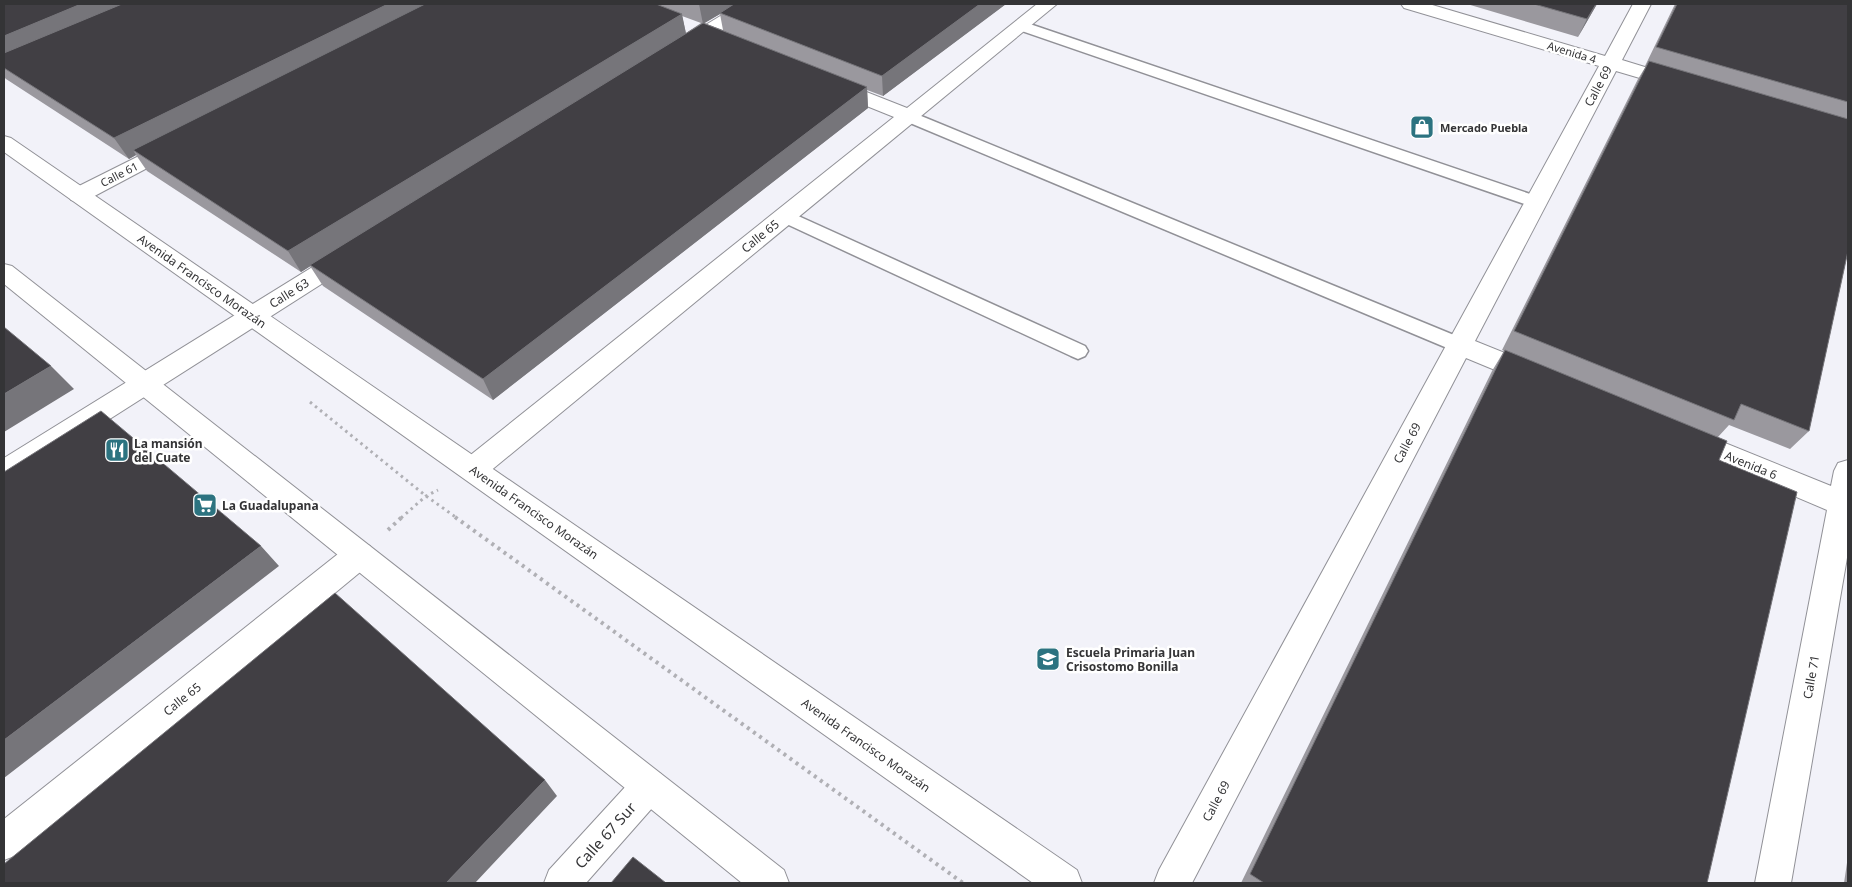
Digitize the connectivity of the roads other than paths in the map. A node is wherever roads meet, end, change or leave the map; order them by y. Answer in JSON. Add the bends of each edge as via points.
{"nodes":[{"id":1,"x":752,"y":4,"type":"edge"},
{"id":2,"x":1048,"y":4,"type":"edge"},
{"id":3,"x":1410,"y":4,"type":"edge"},
{"id":4,"x":1642,"y":4,"type":"edge"},
{"id":5,"x":1021,"y":26,"type":"junction"},
{"id":6,"x":663,"y":59,"type":"edge"},
{"id":7,"x":1610,"y":63,"type":"junction"},
{"id":8,"x":820,"y":80,"type":"edge"},
{"id":9,"x":1696,"y":88,"type":"edge"},
{"id":10,"x":909,"y":116,"type":"junction"},
{"id":11,"x":192,"y":137,"type":"edge"},
{"id":12,"x":4,"y":142,"type":"edge"},
{"id":13,"x":78,"y":195,"type":"junction"},
{"id":14,"x":1536,"y":202,"type":"junction"},
{"id":15,"x":784,"y":216,"type":"junction"},
{"id":16,"x":362,"y":248,"type":"edge"},
{"id":17,"x":4,"y":272,"type":"edge"},
{"id":18,"x":253,"y":316,"type":"junction"},
{"id":19,"x":1460,"y":344,"type":"junction"},
{"id":20,"x":1078,"y":351,"type":"dead end"},
{"id":21,"x":144,"y":384,"type":"junction"},
{"id":22,"x":1560,"y":386,"type":"edge"},
{"id":23,"x":1669,"y":431,"type":"edge"},
{"id":24,"x":473,"y":469,"type":"junction"},
{"id":25,"x":1848,"y":470,"type":"edge"},
{"id":26,"x":4,"y":472,"type":"edge"},
{"id":27,"x":1845,"y":504,"type":"edge"},
{"id":28,"x":360,"y":555,"type":"junction"},
{"id":29,"x":649,"y":786,"type":"junction"},
{"id":30,"x":4,"y":842,"type":"edge"},
{"id":31,"x":562,"y":883,"type":"edge"},
{"id":32,"x":771,"y":883,"type":"edge"},
{"id":33,"x":1064,"y":883,"type":"edge"},
{"id":34,"x":1172,"y":883,"type":"edge"},
{"id":35,"x":1773,"y":883,"type":"edge"}],
"edges":[{"from":1,"to":6,"type":"street"},
{"from":2,"to":5,"type":"street","name":"Calle 65"},
{"from":3,"to":7,"type":"street","name":"Avenida 4"},
{"from":4,"to":7,"type":"street","name":"Calle 69"},
{"from":5,"to":10,"type":"street","name":"Calle 65"},
{"from":5,"to":14,"type":"lane"},
{"from":7,"to":9,"type":"street","name":"Avenida 4"},
{"from":7,"to":14,"type":"street","name":"Calle 69"},
{"from":8,"to":10,"type":"street"},
{"from":10,"to":15,"type":"street","name":"Calle 65"},
{"from":10,"to":19,"type":"lane"},
{"from":11,"to":13,"type":"street","name":"Calle 61"},
{"from":12,"to":13,"type":"street","name":"Avenida Francisco Morazán"},
{"from":13,"to":18,"type":"street","name":"Avenida Francisco Morazán"},
{"from":14,"to":19,"type":"street","name":"Calle 69"},
{"from":15,"to":20,"type":"lane"},
{"from":15,"to":24,"type":"street","name":"Calle 65"},
{"from":16,"to":18,"type":"street","name":"Calle 63"},
{"from":17,"to":21,"type":"street"},
{"from":18,"to":21,"type":"street","name":"Calle 63"},
{"from":18,"to":24,"type":"street","name":"Avenida Francisco Morazán"},
{"from":19,"to":22,"type":"street"},
{"from":19,"to":34,"type":"street","name":"Calle 69"},
{"from":21,"to":26,"type":"street","name":"Calle 63"},
{"from":21,"to":28,"type":"street"},
{"from":23,"to":27,"type":"street","name":"Avenida 6"},
{"from":24,"to":33,"type":"street","name":"Avenida Francisco Morazán"},
{"from":25,"to":27,"type":"street","name":"Calle 71"},
{"from":27,"to":35,"type":"street","name":"Calle 71"},
{"from":28,"to":29,"type":"street"},
{"from":28,"to":30,"type":"street","name":"Calle 65"},
{"from":29,"to":31,"type":"street","name":"Calle 67 Sur"},
{"from":29,"to":32,"type":"street"}]}
